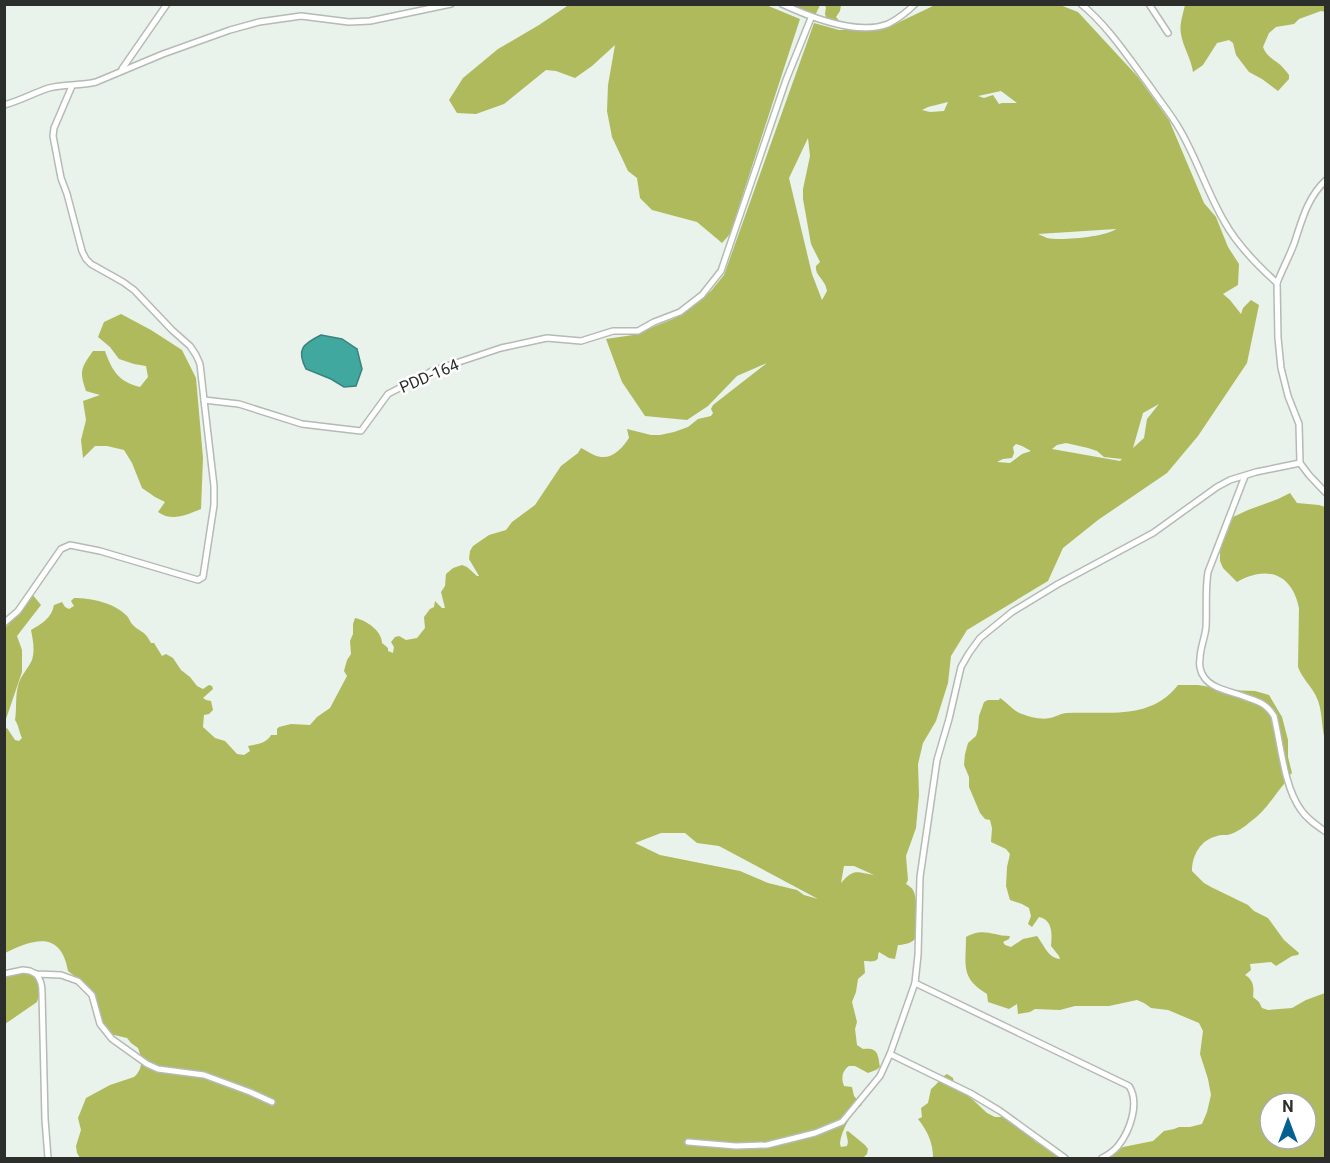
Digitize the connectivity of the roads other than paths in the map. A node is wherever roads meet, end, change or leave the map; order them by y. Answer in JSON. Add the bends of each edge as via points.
{"nodes":[{"id":1,"x":167,"y":4,"type":"edge"},
{"id":2,"x":451,"y":4,"type":"edge"},
{"id":3,"x":782,"y":4,"type":"edge"},
{"id":4,"x":915,"y":4,"type":"edge"},
{"id":5,"x":1081,"y":4,"type":"edge"},
{"id":6,"x":1149,"y":4,"type":"edge"},
{"id":7,"x":811,"y":18,"type":"junction"},
{"id":8,"x":1168,"y":33,"type":"dead end"},
{"id":9,"x":121,"y":70,"type":"junction"},
{"id":10,"x":72,"y":86,"type":"junction"},
{"id":11,"x":4,"y":105,"type":"edge"},
{"id":12,"x":1326,"y":180,"type":"edge"},
{"id":13,"x":1277,"y":283,"type":"junction"},
{"id":14,"x":204,"y":400,"type":"junction"},
{"id":15,"x":1300,"y":463,"type":"junction"},
{"id":16,"x":1245,"y":476,"type":"junction"},
{"id":17,"x":1326,"y":493,"type":"edge"},
{"id":18,"x":4,"y":623,"type":"edge"},
{"id":19,"x":1326,"y":832,"type":"edge"},
{"id":20,"x":4,"y":974,"type":"edge"},
{"id":21,"x":36,"y":974,"type":"junction"},
{"id":22,"x":915,"y":983,"type":"junction"},
{"id":23,"x":890,"y":1054,"type":"junction"},
{"id":24,"x":272,"y":1102,"type":"dead end"},
{"id":25,"x":688,"y":1142,"type":"dead end"},
{"id":26,"x":48,"y":1158,"type":"edge"},
{"id":27,"x":1065,"y":1158,"type":"edge"},
{"id":28,"x":1102,"y":1158,"type":"edge"}],
"edges":[{"from":1,"to":9,"type":"street"},
{"from":2,"to":9,"type":"street","via":[[370,21],[300,16],[259,22]]},
{"from":3,"to":7,"type":"street"},
{"from":4,"to":7,"type":"street","via":[[887,24],[868,27]]},
{"from":5,"to":13,"type":"street","via":[[1124,51],[1176,122],[1232,235]]},
{"from":6,"to":8,"type":"street"},
{"from":7,"to":14,"type":"street","name":"PDD-164","number":"PDD-164","via":[[721,271],[702,295],[680,312],[638,331],[613,331],[581,341],[547,338],[501,348],[432,371],[388,394],[361,431],[302,424],[239,404]]},
{"from":9,"to":10,"type":"street","via":[[96,82]]},
{"from":10,"to":11,"type":"street","via":[[50,88]]},
{"from":10,"to":14,"type":"street","via":[[53,136],[82,251],[91,264],[134,290],[190,346],[200,364]]},
{"from":12,"to":13,"type":"street","via":[[1309,201]]},
{"from":13,"to":15,"type":"street","via":[[1281,368],[1299,424]]},
{"from":14,"to":18,"type":"street","via":[[214,505],[204,577],[198,580],[70,545],[61,549],[18,610]]},
{"from":15,"to":16,"type":"street"},
{"from":15,"to":17,"type":"street"},
{"from":16,"to":19,"type":"street","via":[[1208,572],[1200,667],[1213,685],[1269,708],[1295,800],[1310,821]]},
{"from":16,"to":22,"type":"street","via":[[1217,487],[1153,533],[1012,612],[969,652],[961,667],[935,768],[920,877]]},
{"from":20,"to":21,"type":"street","via":[[23,970]]},
{"from":21,"to":24,"type":"street","via":[[61,975],[78,981],[92,995],[100,1024],[112,1039],[147,1064],[204,1075]]},
{"from":21,"to":26,"type":"street","via":[[42,985]]},
{"from":22,"to":23,"type":"street"},
{"from":22,"to":28,"type":"street","via":[[1129,1086],[1135,1103],[1130,1123],[1116,1148]]},
{"from":23,"to":25,"type":"street","via":[[858,1103],[842,1122],[833,1126],[767,1145]]},
{"from":23,"to":27,"type":"street","via":[[970,1093]]}]}
